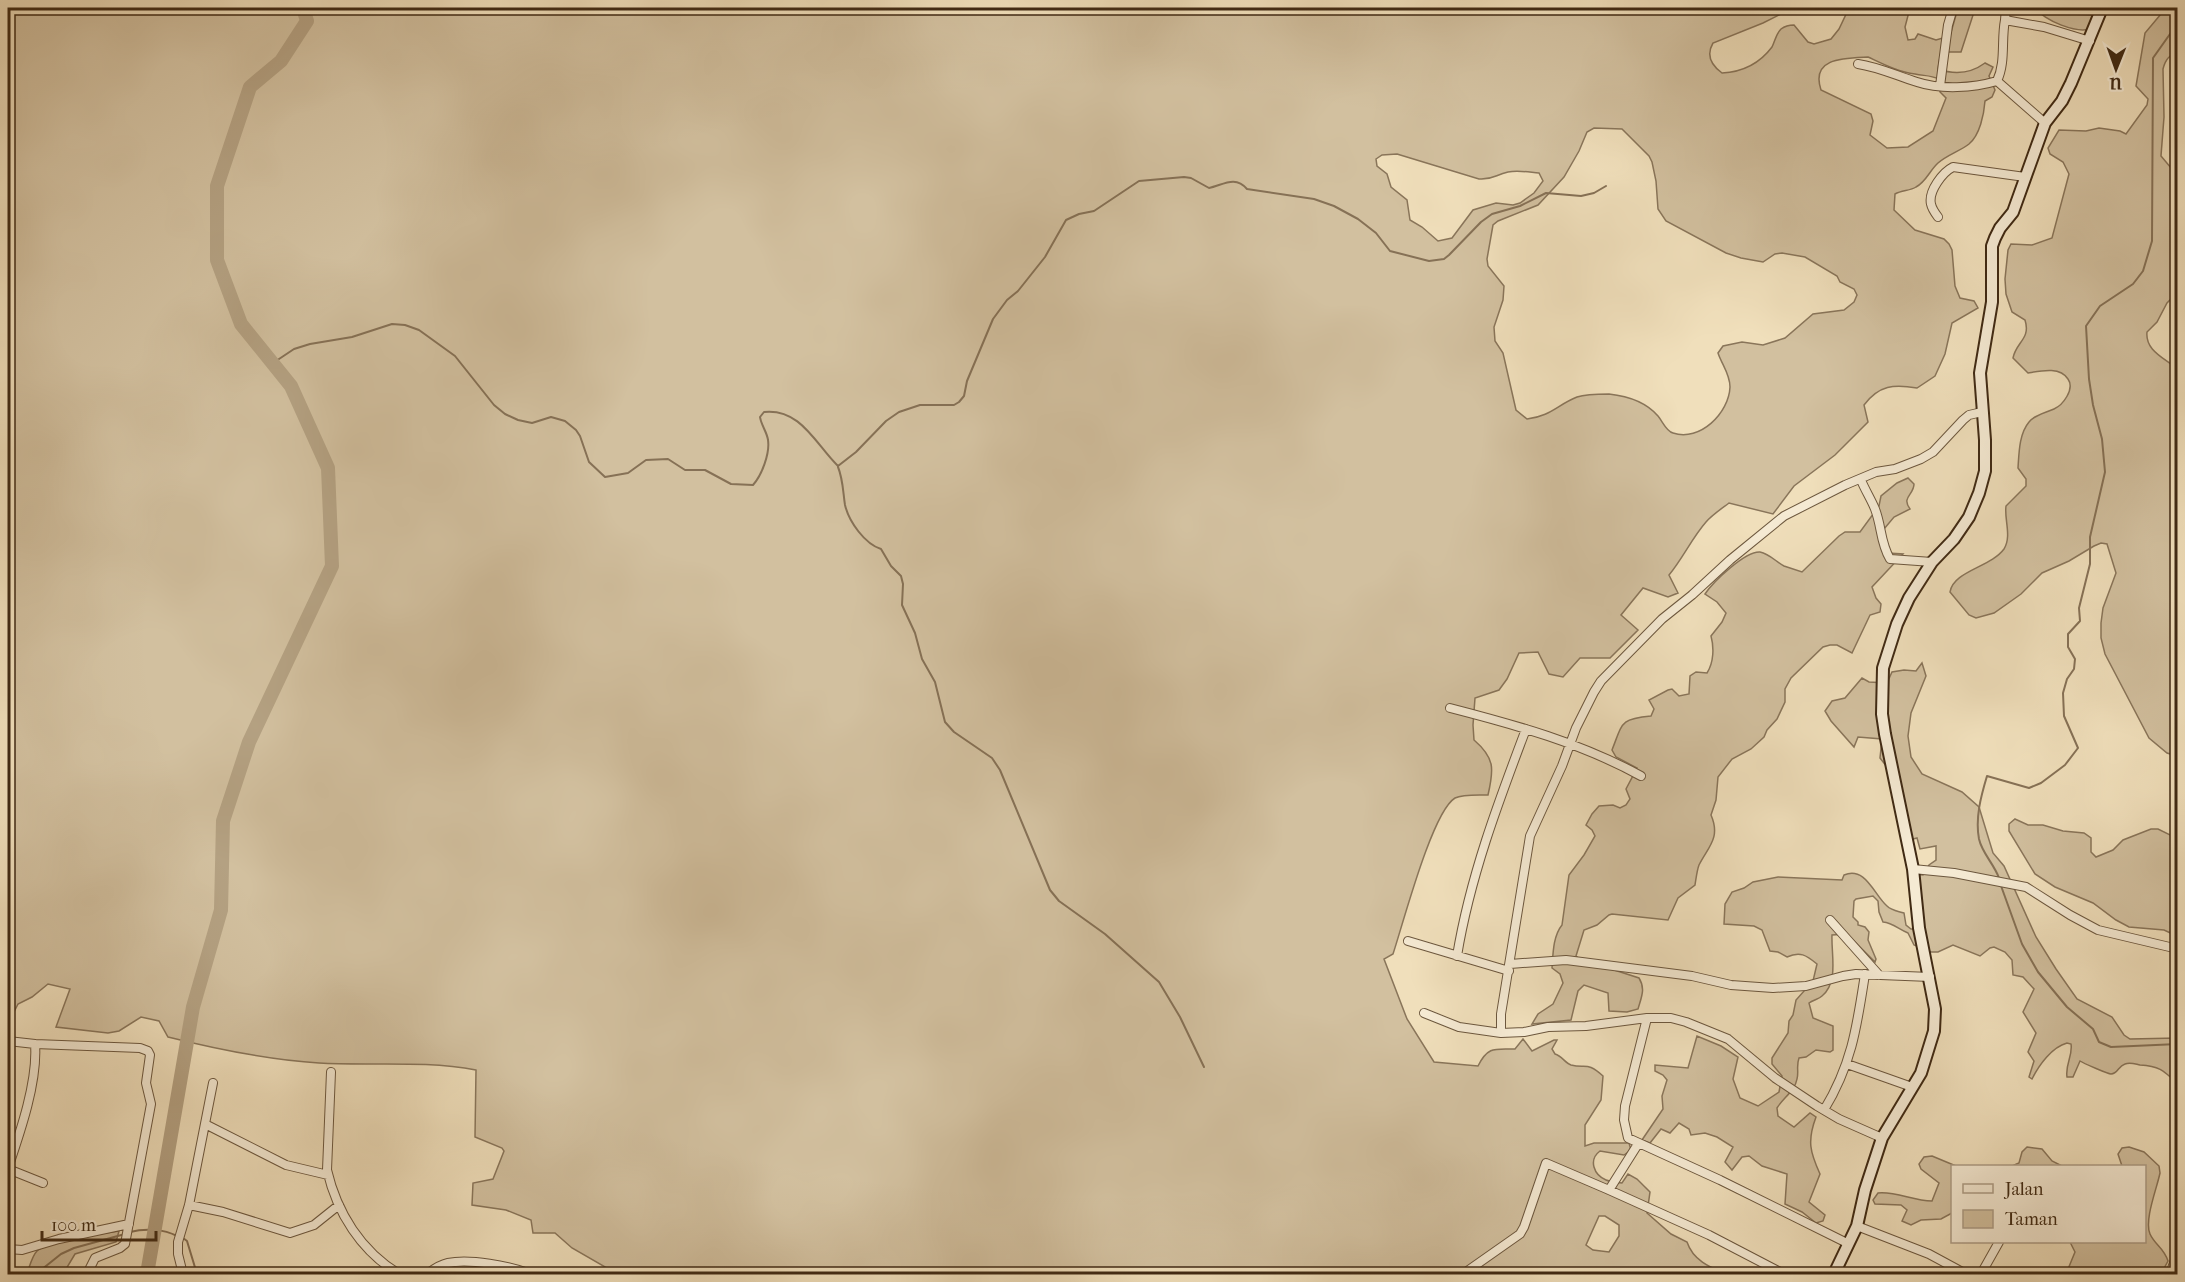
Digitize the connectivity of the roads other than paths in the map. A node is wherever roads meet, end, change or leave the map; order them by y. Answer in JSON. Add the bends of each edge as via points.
{"nodes":[{"id":1,"x":1953,"y":8,"type":"edge"},
{"id":2,"x":2006,"y":8,"type":"edge"},
{"id":3,"x":2102,"y":8,"type":"edge"},
{"id":4,"x":2005,"y":20,"type":"junction"},
{"id":5,"x":2090,"y":41,"type":"junction"},
{"id":6,"x":1858,"y":64,"type":"dead end"},
{"id":7,"x":1997,"y":81,"type":"junction"},
{"id":8,"x":1940,"y":87,"type":"junction"},
{"id":9,"x":2045,"y":123,"type":"junction"},
{"id":10,"x":2025,"y":177,"type":"junction"},
{"id":11,"x":1938,"y":217,"type":"dead end"},
{"id":12,"x":1982,"y":412,"type":"junction"},
{"id":13,"x":1861,"y":480,"type":"junction"},
{"id":14,"x":1932,"y":562,"type":"junction"},
{"id":15,"x":1450,"y":708,"type":"dead end"},
{"id":16,"x":1526,"y":729,"type":"junction"},
{"id":17,"x":1571,"y":743,"type":"junction"},
{"id":18,"x":1641,"y":776,"type":"dead end"},
{"id":19,"x":1913,"y":869,"type":"junction"},
{"id":20,"x":1830,"y":920,"type":"dead end"},
{"id":21,"x":1408,"y":941,"type":"dead end"},
{"id":22,"x":2178,"y":949,"type":"edge"},
{"id":23,"x":1457,"y":956,"type":"junction"},
{"id":24,"x":1509,"y":968,"type":"junction"},
{"id":25,"x":1865,"y":974,"type":"junction"},
{"id":26,"x":1879,"y":975,"type":"junction"},
{"id":27,"x":1930,"y":977,"type":"junction"},
{"id":28,"x":1424,"y":1013,"type":"dead end"},
{"id":29,"x":1647,"y":1018,"type":"junction"},
{"id":30,"x":1501,"y":1033,"type":"junction"},
{"id":31,"x":8,"y":1041,"type":"edge"},
{"id":32,"x":35,"y":1044,"type":"junction"},
{"id":33,"x":1847,"y":1064,"type":"junction"},
{"id":34,"x":331,"y":1072,"type":"dead end"},
{"id":35,"x":213,"y":1083,"type":"dead end"},
{"id":36,"x":1912,"y":1087,"type":"junction"},
{"id":37,"x":1824,"y":1110,"type":"junction"},
{"id":38,"x":205,"y":1124,"type":"junction"},
{"id":39,"x":1882,"y":1138,"type":"junction"},
{"id":40,"x":1638,"y":1144,"type":"junction"},
{"id":41,"x":8,"y":1169,"type":"edge"},
{"id":42,"x":328,"y":1175,"type":"junction"},
{"id":43,"x":43,"y":1183,"type":"dead end"},
{"id":44,"x":1609,"y":1190,"type":"junction"},
{"id":45,"x":189,"y":1205,"type":"junction"},
{"id":46,"x":339,"y":1205,"type":"junction"},
{"id":47,"x":1857,"y":1226,"type":"junction"},
{"id":48,"x":128,"y":1230,"type":"junction"},
{"id":49,"x":1998,"y":1243,"type":"edge"},
{"id":50,"x":1849,"y":1244,"type":"junction"},
{"id":51,"x":8,"y":1249,"type":"edge"},
{"id":52,"x":2178,"y":1252,"type":"edge"},
{"id":53,"x":87,"y":1275,"type":"edge"},
{"id":54,"x":183,"y":1275,"type":"edge"},
{"id":55,"x":399,"y":1275,"type":"edge"},
{"id":56,"x":427,"y":1275,"type":"edge"},
{"id":57,"x":531,"y":1275,"type":"edge"},
{"id":58,"x":1463,"y":1275,"type":"edge"},
{"id":59,"x":1784,"y":1275,"type":"edge"},
{"id":60,"x":1834,"y":1275,"type":"edge"},
{"id":61,"x":1966,"y":1275,"type":"edge"},
{"id":62,"x":1981,"y":1275,"type":"edge"},
{"id":63,"x":2170,"y":1275,"type":"edge"}],
"edges":[{"from":1,"to":8,"type":"street"},
{"from":2,"to":4,"type":"street"},
{"from":3,"to":5,"type":"main road"},
{"from":4,"to":5,"type":"street"},
{"from":4,"to":7,"type":"street"},
{"from":5,"to":9,"type":"main road","via":[[2062,101]]},
{"from":6,"to":8,"type":"street"},
{"from":7,"to":8,"type":"street"},
{"from":7,"to":9,"type":"street"},
{"from":9,"to":10,"type":"main road"},
{"from":10,"to":11,"type":"street","via":[[1953,167],[1946,171],[1931,196]]},
{"from":10,"to":12,"type":"main road","via":[[2013,212],[1992,246],[1992,302],[1980,373]]},
{"from":12,"to":13,"type":"street","via":[[1969,415],[1921,459]]},
{"from":12,"to":14,"type":"main road","via":[[1985,471],[1979,493],[1969,517]]},
{"from":13,"to":14,"type":"street","via":[[1880,525],[1883,549],[1890,559]]},
{"from":13,"to":17,"type":"street","via":[[1819,496],[1784,516],[1662,619],[1601,681]]},
{"from":14,"to":19,"type":"main road","via":[[1909,598],[1883,668],[1882,714]]},
{"from":15,"to":16,"type":"street"},
{"from":16,"to":17,"type":"street"},
{"from":16,"to":23,"type":"street","via":[[1481,855],[1466,905]]},
{"from":17,"to":18,"type":"street"},
{"from":17,"to":24,"type":"street","via":[[1530,836]]},
{"from":19,"to":22,"type":"street","via":[[2026,887],[2098,930]]},
{"from":19,"to":27,"type":"main road","via":[[1919,928]]},
{"from":20,"to":26,"type":"street"},
{"from":21,"to":23,"type":"street"},
{"from":23,"to":24,"type":"street"},
{"from":24,"to":25,"type":"street","via":[[1566,960],[1773,988]]},
{"from":24,"to":30,"type":"street"},
{"from":25,"to":26,"type":"street"},
{"from":25,"to":33,"type":"street"},
{"from":26,"to":27,"type":"street"},
{"from":27,"to":36,"type":"main road","via":[[1935,1031],[1921,1073]]},
{"from":28,"to":30,"type":"street","via":[[1460,1027]]},
{"from":29,"to":30,"type":"street"},
{"from":29,"to":37,"type":"street","via":[[1671,1018],[1728,1039],[1775,1078]]},
{"from":29,"to":40,"type":"street","via":[[1624,1120],[1628,1138]]},
{"from":31,"to":32,"type":"street"},
{"from":32,"to":41,"type":"street","via":[[28,1105]]},
{"from":32,"to":48,"type":"street","via":[[140,1048],[150,1052],[146,1083],[151,1104]]},
{"from":33,"to":36,"type":"street"},
{"from":33,"to":37,"type":"street"},
{"from":34,"to":42,"type":"street"},
{"from":35,"to":38,"type":"street"},
{"from":36,"to":39,"type":"main road"},
{"from":37,"to":39,"type":"street"},
{"from":38,"to":42,"type":"street","via":[[286,1165]]},
{"from":38,"to":45,"type":"street"},
{"from":39,"to":47,"type":"main road"},
{"from":40,"to":44,"type":"street"},
{"from":40,"to":50,"type":"street"},
{"from":41,"to":43,"type":"street"},
{"from":42,"to":46,"type":"street"},
{"from":44,"to":58,"type":"street","via":[[1546,1163],[1520,1234]]},
{"from":44,"to":59,"type":"street","via":[[1709,1235]]},
{"from":45,"to":46,"type":"street","via":[[290,1233],[314,1225]]},
{"from":45,"to":54,"type":"street","via":[[178,1242]]},
{"from":46,"to":55,"type":"street","via":[[369,1252]]},
{"from":47,"to":50,"type":"main road"},
{"from":47,"to":61,"type":"street","via":[[1929,1254]]},
{"from":48,"to":51,"type":"street","via":[[60,1239],[22,1250]]},
{"from":48,"to":53,"type":"street","via":[[125,1244],[94,1258]]},
{"from":49,"to":62,"type":"street"},
{"from":50,"to":60,"type":"main road"},
{"from":52,"to":63,"type":"street"},
{"from":56,"to":57,"type":"street","via":[[437,1266],[461,1261]]}]}
